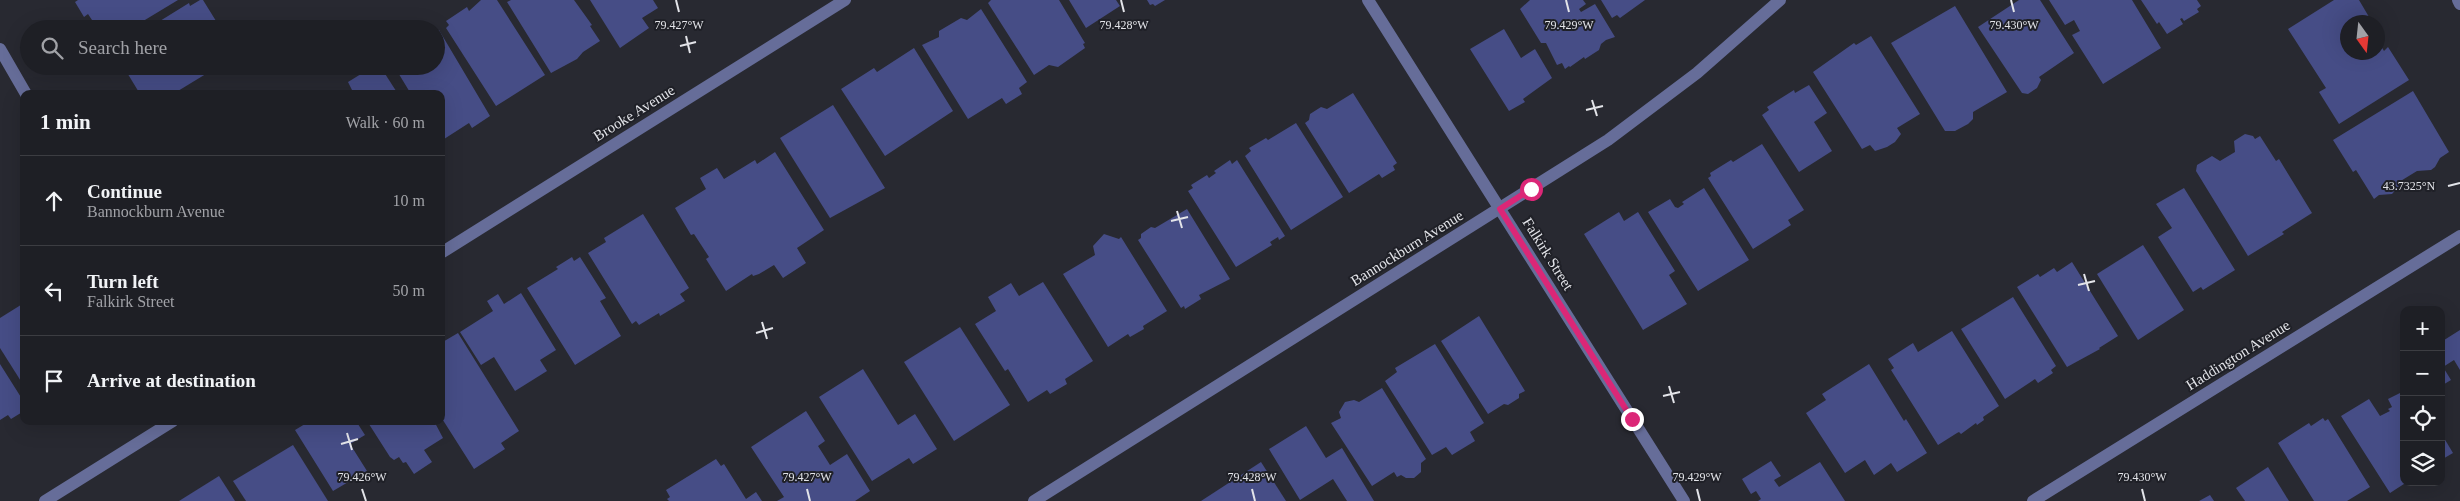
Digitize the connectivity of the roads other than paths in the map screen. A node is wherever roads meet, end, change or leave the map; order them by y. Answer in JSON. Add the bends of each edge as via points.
{"nodes":[{"id":1,"x":845,"y":0,"type":"edge"},
{"id":2,"x":1368,"y":0,"type":"edge"},
{"id":3,"x":1780,"y":0,"type":"edge"},
{"id":4,"x":2458,"y":0,"type":"edge"},
{"id":5,"x":2460,"y":4,"type":"edge"},
{"id":6,"x":0,"y":49,"type":"edge"},
{"id":7,"x":24,"y":90,"type":"edge"},
{"id":8,"x":1500,"y":209,"type":"junction"},
{"id":9,"x":2460,"y":236,"type":"edge"},
{"id":10,"x":445,"y":250,"type":"edge"},
{"id":11,"x":166,"y":425,"type":"edge"},
{"id":12,"x":45,"y":501,"type":"edge"},
{"id":13,"x":1034,"y":501,"type":"edge"},
{"id":14,"x":1684,"y":501,"type":"edge"},
{"id":15,"x":2033,"y":501,"type":"edge"}],
"edges":[{"from":1,"to":10,"type":"street","name":"Brooke Avenue"},
{"from":2,"to":8,"type":"street","name":"Falkirk Street"},
{"from":3,"to":8,"type":"street","name":"Bannockburn Avenue","via":[[1697,73],[1608,140]]},
{"from":4,"to":5,"type":"street"},
{"from":6,"to":7,"type":"street"},
{"from":8,"to":13,"type":"street","name":"Bannockburn Avenue"},
{"from":8,"to":14,"type":"street","name":"Falkirk Street"},
{"from":9,"to":15,"type":"street","name":"Haddington Avenue"},
{"from":11,"to":12,"type":"street"}]}
